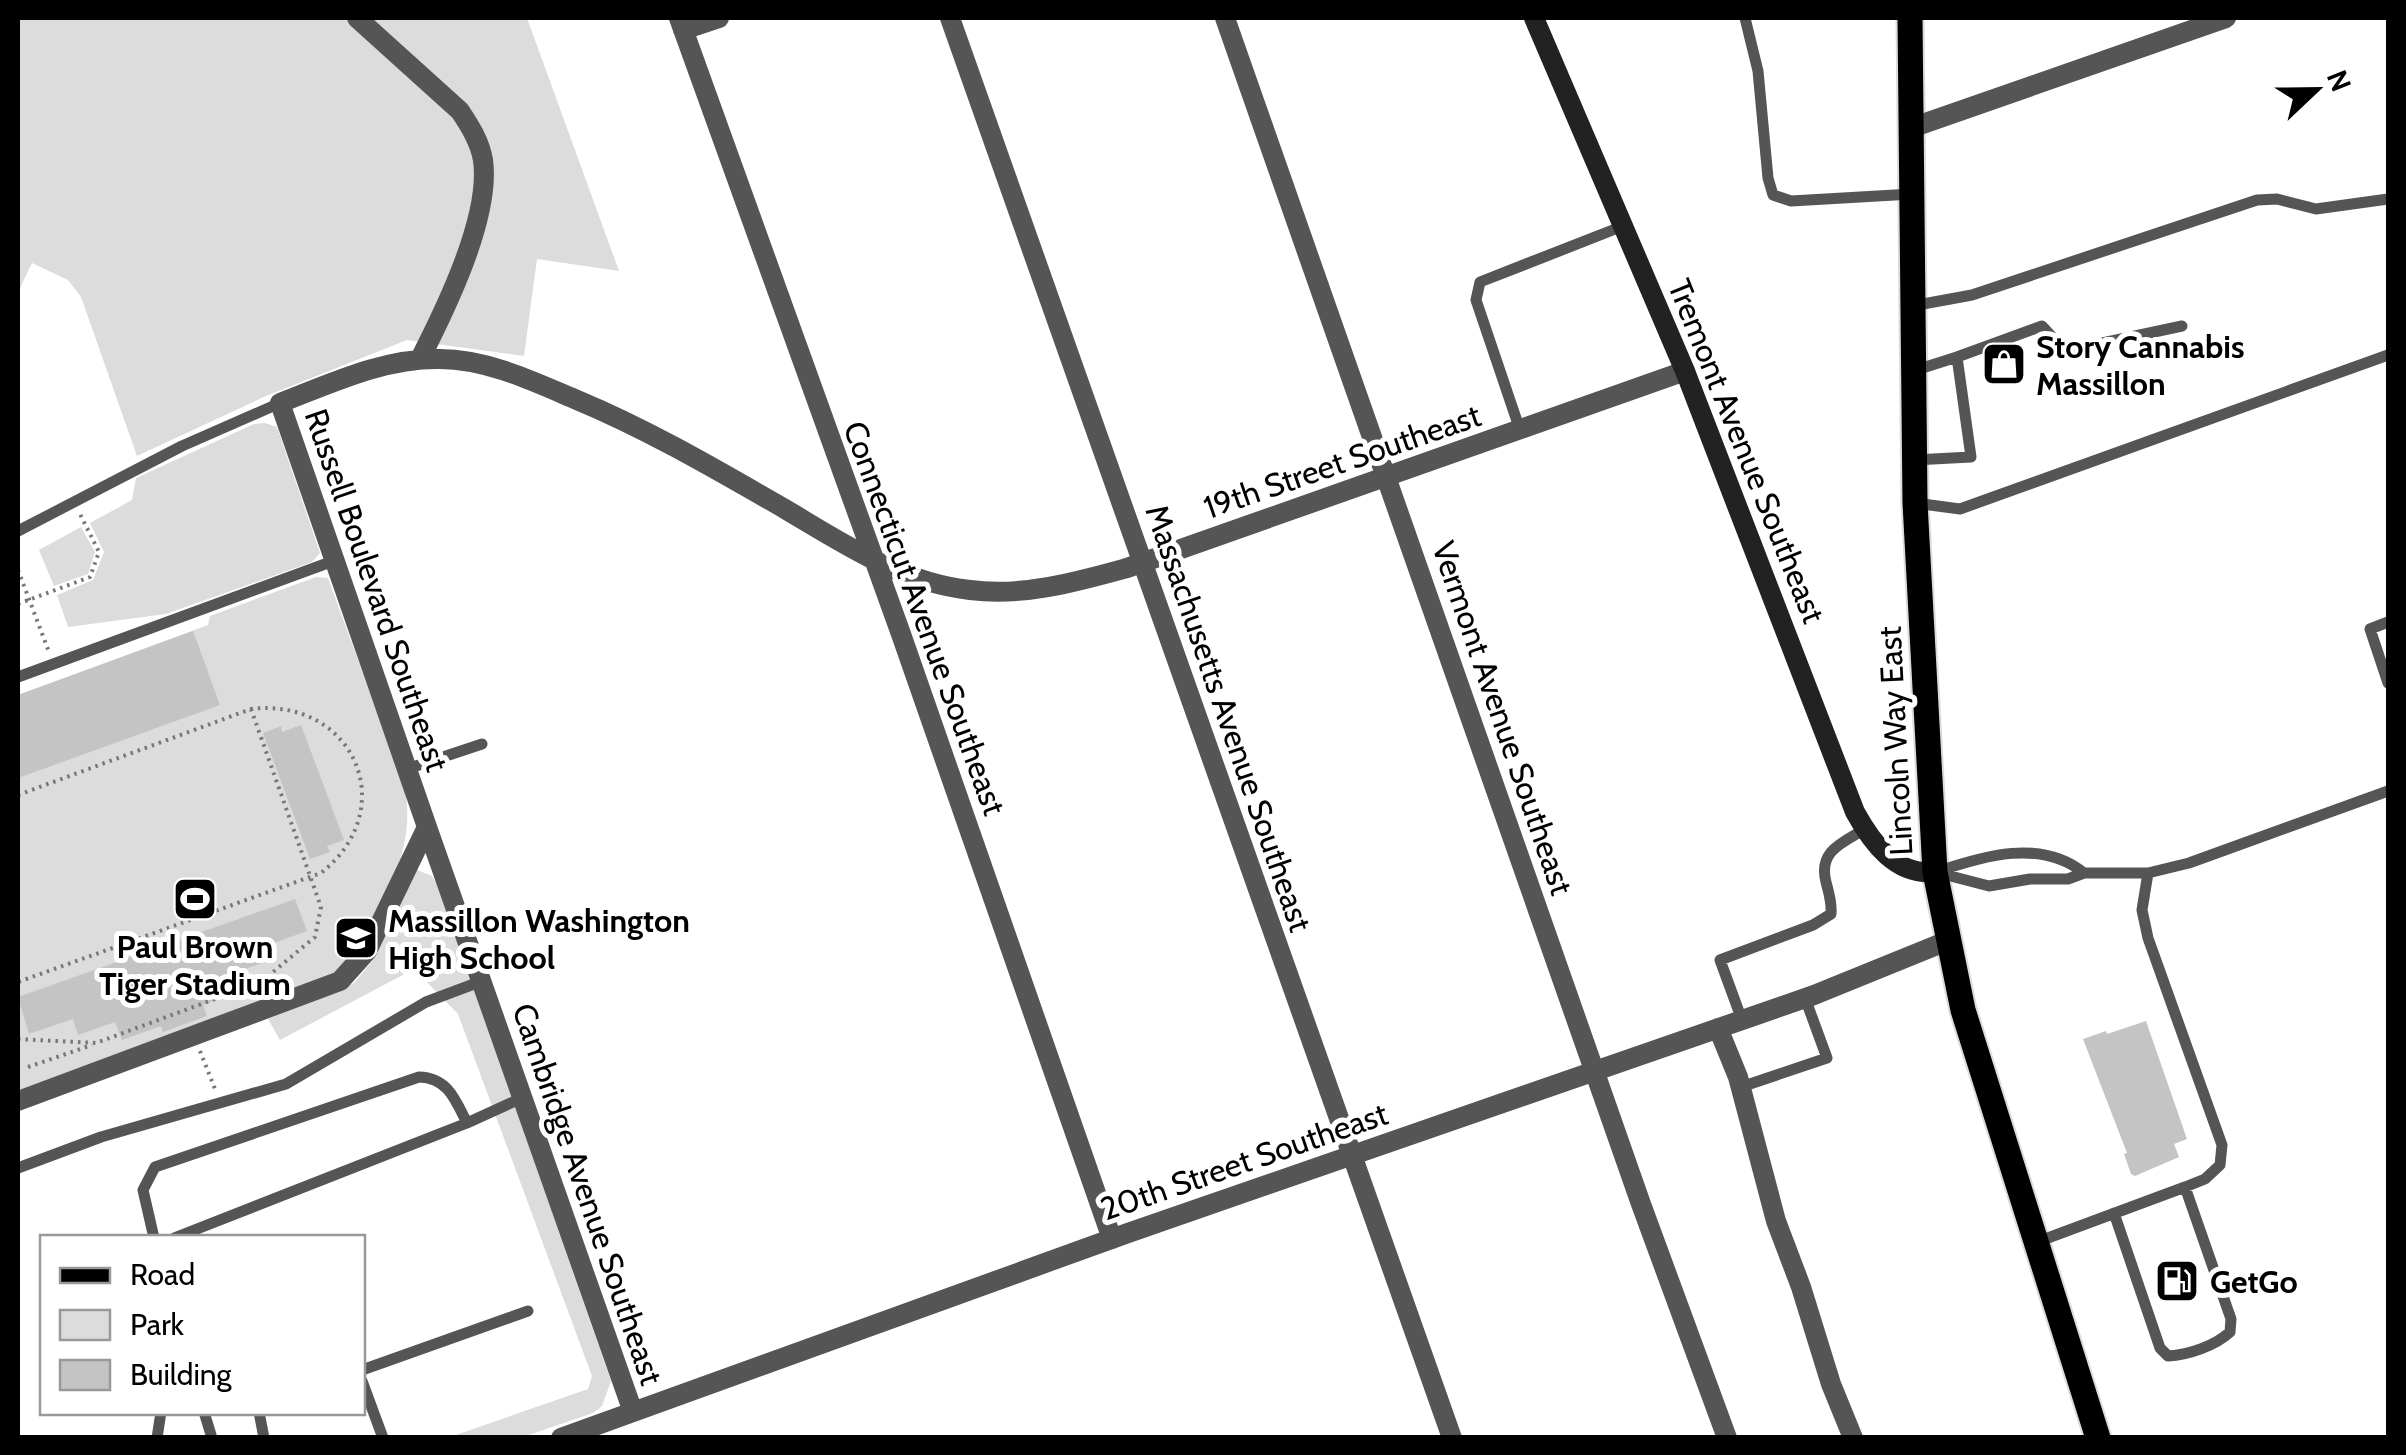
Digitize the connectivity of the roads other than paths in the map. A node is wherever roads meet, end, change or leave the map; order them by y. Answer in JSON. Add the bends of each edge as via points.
{"nodes":[{"id":1,"x":357,"y":18,"type":"edge"},
{"id":2,"x":719,"y":18,"type":"edge"},
{"id":3,"x":950,"y":18,"type":"edge"},
{"id":4,"x":1225,"y":18,"type":"edge"},
{"id":5,"x":1534,"y":18,"type":"edge"},
{"id":6,"x":1745,"y":18,"type":"edge"},
{"id":7,"x":1910,"y":18,"type":"edge"},
{"id":8,"x":2226,"y":18,"type":"edge"},
{"id":9,"x":681,"y":24,"type":"edge"},
{"id":10,"x":1911,"y":128,"type":"junction"},
{"id":11,"x":1912,"y":194,"type":"junction"},
{"id":12,"x":2388,"y":198,"type":"edge"},
{"id":13,"x":1622,"y":226,"type":"junction"},
{"id":14,"x":1912,"y":306,"type":"junction"},
{"id":15,"x":2182,"y":326,"type":"dead end"},
{"id":16,"x":2388,"y":356,"type":"edge"},
{"id":17,"x":1956,"y":357,"type":"junction"},
{"id":18,"x":420,"y":360,"type":"junction"},
{"id":19,"x":1684,"y":371,"type":"junction"},
{"id":20,"x":1912,"y":372,"type":"junction"},
{"id":21,"x":280,"y":402,"type":"junction"},
{"id":22,"x":1520,"y":430,"type":"junction"},
{"id":23,"x":1914,"y":460,"type":"junction"},
{"id":24,"x":1386,"y":478,"type":"junction"},
{"id":25,"x":1916,"y":503,"type":"junction"},
{"id":26,"x":18,"y":531,"type":"edge"},
{"id":27,"x":336,"y":560,"type":"junction"},
{"id":28,"x":872,"y":560,"type":"junction"},
{"id":29,"x":1143,"y":562,"type":"junction"},
{"id":30,"x":1015,"y":591,"type":"joint"},
{"id":31,"x":2388,"y":622,"type":"edge"},
{"id":32,"x":18,"y":677,"type":"edge"},
{"id":33,"x":2388,"y":683,"type":"edge"},
{"id":34,"x":482,"y":744,"type":"dead end"},
{"id":35,"x":408,"y":769,"type":"junction"},
{"id":36,"x":2388,"y":791,"type":"edge"},
{"id":37,"x":427,"y":827,"type":"junction"},
{"id":38,"x":1865,"y":829,"type":"junction"},
{"id":39,"x":1935,"y":872,"type":"junction"},
{"id":40,"x":2084,"y":873,"type":"junction"},
{"id":41,"x":2148,"y":873,"type":"junction"},
{"id":42,"x":1948,"y":941,"type":"junction"},
{"id":43,"x":482,"y":981,"type":"junction"},
{"id":44,"x":1805,"y":998,"type":"junction"},
{"id":45,"x":1742,"y":1020,"type":"junction"},
{"id":46,"x":1718,"y":1028,"type":"junction"},
{"id":47,"x":1595,"y":1070,"type":"junction"},
{"id":48,"x":1740,"y":1087,"type":"junction"},
{"id":49,"x":524,"y":1097,"type":"junction"},
{"id":50,"x":18,"y":1101,"type":"edge"},
{"id":51,"x":467,"y":1122,"type":"junction"},
{"id":52,"x":1352,"y":1155,"type":"junction"},
{"id":53,"x":18,"y":1168,"type":"edge"},
{"id":54,"x":2185,"y":1188,"type":"junction"},
{"id":55,"x":2114,"y":1213,"type":"junction"},
{"id":56,"x":153,"y":1235,"type":"edge"},
{"id":57,"x":182,"y":1235,"type":"edge"},
{"id":58,"x":1112,"y":1239,"type":"junction"},
{"id":59,"x":2036,"y":1242,"type":"junction"},
{"id":60,"x":528,"y":1311,"type":"dead end"},
{"id":61,"x":365,"y":1369,"type":"edge"},
{"id":62,"x":365,"y":1390,"type":"edge"},
{"id":63,"x":633,"y":1412,"type":"junction"},
{"id":64,"x":1723,"y":1436,"type":"edge"},
{"id":65,"x":2094,"y":1436,"type":"edge"},
{"id":66,"x":382,"y":1438,"type":"edge"},
{"id":67,"x":561,"y":1438,"type":"edge"},
{"id":68,"x":1452,"y":1438,"type":"edge"},
{"id":69,"x":1853,"y":1438,"type":"edge"}],
"edges":[{"from":1,"to":18,"type":"street","via":[[460,111],[482,154],[471,238]]},
{"from":2,"to":9,"type":"street"},
{"from":3,"to":29,"type":"street","name":"Massachusetts Avenue Southeast"},
{"from":4,"to":24,"type":"street","name":"Vermont Avenue Southeast"},
{"from":5,"to":13,"type":"street","name":"Tremont Avenue Southeast"},
{"from":6,"to":11,"type":"lane","via":[[1773,195],[1790,201]]},
{"from":7,"to":10,"type":"main road","name":"Lincoln Way East"},
{"from":8,"to":10,"type":"street"},
{"from":9,"to":28,"type":"street","name":"Connecticut Avenue Southeast"},
{"from":10,"to":11,"type":"main road","name":"Lincoln Way East"},
{"from":11,"to":14,"type":"main road","name":"Lincoln Way East"},
{"from":12,"to":14,"type":"lane","via":[[2316,208],[2256,200],[1972,295]]},
{"from":13,"to":19,"type":"street","name":"Tremont Avenue Southeast"},
{"from":13,"to":22,"type":"lane","via":[[1480,282],[1476,300]]},
{"from":14,"to":20,"type":"main road","name":"Lincoln Way East"},
{"from":15,"to":17,"type":"lane","via":[[2065,351],[2042,326]]},
{"from":16,"to":25,"type":"lane","via":[[1960,509]]},
{"from":17,"to":20,"type":"lane"},
{"from":17,"to":23,"type":"lane","via":[[1971,457]]},
{"from":18,"to":21,"type":"street","name":"Russell Boulevard Southeast","via":[[352,375]]},
{"from":18,"to":28,"type":"street","name":"Russell Boulevard Southeast","via":[[470,362],[585,403]]},
{"from":19,"to":22,"type":"street","name":"19th Street Southeast"},
{"from":19,"to":38,"type":"street","name":"Tremont Avenue Southeast"},
{"from":20,"to":23,"type":"main road","name":"Lincoln Way East"},
{"from":21,"to":26,"type":"lane"},
{"from":21,"to":27,"type":"street","name":"Russell Boulevard Southeast"},
{"from":22,"to":24,"type":"street","name":"19th Street Southeast"},
{"from":23,"to":25,"type":"main road","name":"Lincoln Way East"},
{"from":24,"to":29,"type":"street","name":"19th Street Southeast"},
{"from":24,"to":47,"type":"street","name":"Vermont Avenue Southeast"},
{"from":25,"to":39,"type":"main road","name":"Lincoln Way East"},
{"from":27,"to":32,"type":"lane"},
{"from":27,"to":35,"type":"street","name":"Russell Boulevard Southeast"},
{"from":28,"to":30,"type":"street","name":"Russell Boulevard Southeast","via":[[944,587]]},
{"from":28,"to":58,"type":"street","name":"Connecticut Avenue Southeast"},
{"from":29,"to":30,"type":"street","name":"19th Street Southeast"},
{"from":29,"to":52,"type":"street","name":"Massachusetts Avenue Southeast"},
{"from":31,"to":33,"type":"lane","via":[[2370,629]]},
{"from":34,"to":35,"type":"lane"},
{"from":35,"to":37,"type":"street","name":"Russell Boulevard Southeast"},
{"from":36,"to":41,"type":"lane"},
{"from":37,"to":43,"type":"street","name":"Cambridge Avenue Southeast"},
{"from":37,"to":50,"type":"street","via":[[367,951],[328,988]]},
{"from":38,"to":39,"type":"street","name":"Tremont Avenue Southeast","via":[[1901,866]]},
{"from":38,"to":45,"type":"lane","via":[[1824,859],[1831,914],[1720,960]]},
{"from":39,"to":40,"type":"lane","via":[[1989,886]]},
{"from":39,"to":40,"type":"lane","via":[[1984,856],[2038,854]]},
{"from":39,"to":42,"type":"main road","name":"Lincoln Way East"},
{"from":40,"to":41,"type":"lane"},
{"from":41,"to":54,"type":"lane","via":[[2142,910],[2148,938],[2222,1144],[2220,1166]]},
{"from":42,"to":44,"type":"street","name":"20th Street Southeast"},
{"from":42,"to":59,"type":"main road","name":"Lincoln Way East"},
{"from":43,"to":49,"type":"street","name":"Cambridge Avenue Southeast"},
{"from":43,"to":53,"type":"lane","via":[[426,1002],[286,1084]]},
{"from":44,"to":45,"type":"street","name":"20th Street Southeast"},
{"from":44,"to":48,"type":"lane","via":[[1826,1058]]},
{"from":45,"to":46,"type":"street","name":"20th Street Southeast"},
{"from":46,"to":47,"type":"street","name":"20th Street Southeast"},
{"from":46,"to":48,"type":"street"},
{"from":47,"to":52,"type":"street","name":"20th Street Southeast"},
{"from":47,"to":64,"type":"street","name":"Vermont Avenue Southeast"},
{"from":48,"to":69,"type":"street","via":[[1771,1204]]},
{"from":49,"to":51,"type":"lane"},
{"from":49,"to":63,"type":"street","name":"Cambridge Avenue Southeast"},
{"from":51,"to":56,"type":"lane","via":[[442,1082],[419,1077],[181,1157],[154,1167],[143,1190]]},
{"from":51,"to":57,"type":"lane"},
{"from":52,"to":58,"type":"street","name":"20th Street Southeast"},
{"from":52,"to":68,"type":"street","name":"Massachusetts Avenue Southeast"},
{"from":54,"to":55,"type":"lane"},
{"from":54,"to":55,"type":"lane","via":[[2231,1319],[2221,1340],[2178,1355],[2160,1348]]},
{"from":55,"to":59,"type":"lane"},
{"from":58,"to":63,"type":"street","name":"20th Street Southeast"},
{"from":59,"to":65,"type":"main road","name":"Lincoln Way East"},
{"from":60,"to":61,"type":"lane"},
{"from":62,"to":66,"type":"lane"},
{"from":63,"to":67,"type":"street","name":"20th Street Southeast"}]}
